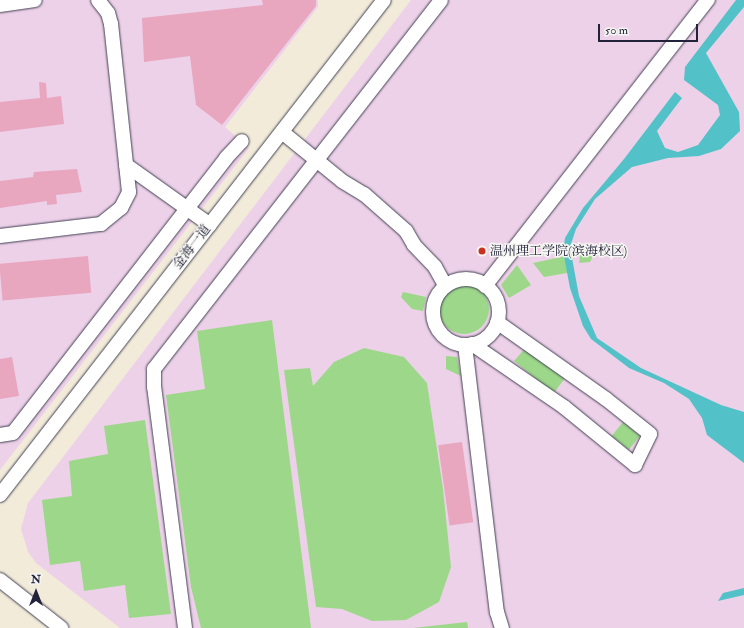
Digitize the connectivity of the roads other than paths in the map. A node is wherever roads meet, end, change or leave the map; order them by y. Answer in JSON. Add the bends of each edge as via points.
{"nodes":[{"id":1,"x":34,"y":0,"type":"edge"},
{"id":2,"x":98,"y":0,"type":"edge"},
{"id":3,"x":384,"y":0,"type":"edge"},
{"id":4,"x":441,"y":0,"type":"edge"},
{"id":5,"x":708,"y":0,"type":"edge"},
{"id":6,"x":0,"y":5,"type":"edge"},
{"id":7,"x":282,"y":132,"type":"junction"},
{"id":8,"x":242,"y":141,"type":"dead end"},
{"id":9,"x":315,"y":161,"type":"junction"},
{"id":10,"x":126,"y":165,"type":"junction"},
{"id":11,"x":188,"y":210,"type":"junction"},
{"id":12,"x":210,"y":225,"type":"junction"},
{"id":13,"x":0,"y":236,"type":"edge"},
{"id":14,"x":445,"y":285,"type":"junction"},
{"id":15,"x":486,"y":286,"type":"junction"},
{"id":16,"x":497,"y":322,"type":"junction"},
{"id":17,"x":468,"y":344,"type":"junction"},
{"id":18,"x":0,"y":435,"type":"edge"},
{"id":19,"x":0,"y":495,"type":"edge"},
{"id":20,"x":0,"y":580,"type":"edge"},
{"id":21,"x":61,"y":628,"type":"edge"},
{"id":22,"x":185,"y":628,"type":"edge"},
{"id":23,"x":502,"y":628,"type":"edge"}],
"edges":[{"from":1,"to":6,"type":"street"},
{"from":2,"to":10,"type":"street","via":[[108,13],[111,24]]},
{"from":3,"to":7,"type":"street","name":"金海一道"},
{"from":4,"to":9,"type":"street"},
{"from":5,"to":15,"type":"street"},
{"from":7,"to":9,"type":"street"},
{"from":7,"to":12,"type":"street","name":"金海一道"},
{"from":8,"to":11,"type":"street","via":[[226,158]]},
{"from":9,"to":14,"type":"street","via":[[342,181],[352,185],[406,231],[414,245],[435,267]]},
{"from":9,"to":22,"type":"street","via":[[154,369],[154,387]]},
{"from":10,"to":11,"type":"street"},
{"from":10,"to":13,"type":"street","via":[[129,192],[121,208],[101,224]]},
{"from":11,"to":12,"type":"street"},
{"from":11,"to":18,"type":"street","via":[[13,433]]},
{"from":12,"to":19,"type":"street","name":"金海一道"},
{"from":14,"to":15,"type":"street","via":[[470,279]]},
{"from":14,"to":17,"type":"street","via":[[435,297],[432,309],[435,325],[443,336]]},
{"from":15,"to":16,"type":"street","via":[[492,290],[498,303],[500,316]]},
{"from":16,"to":17,"type":"street","via":[[486,337]]},
{"from":16,"to":17,"type":"street","via":[[606,399],[650,434],[635,465],[564,407]]},
{"from":17,"to":23,"type":"street","via":[[497,612]]},
{"from":20,"to":21,"type":"street"}]}
